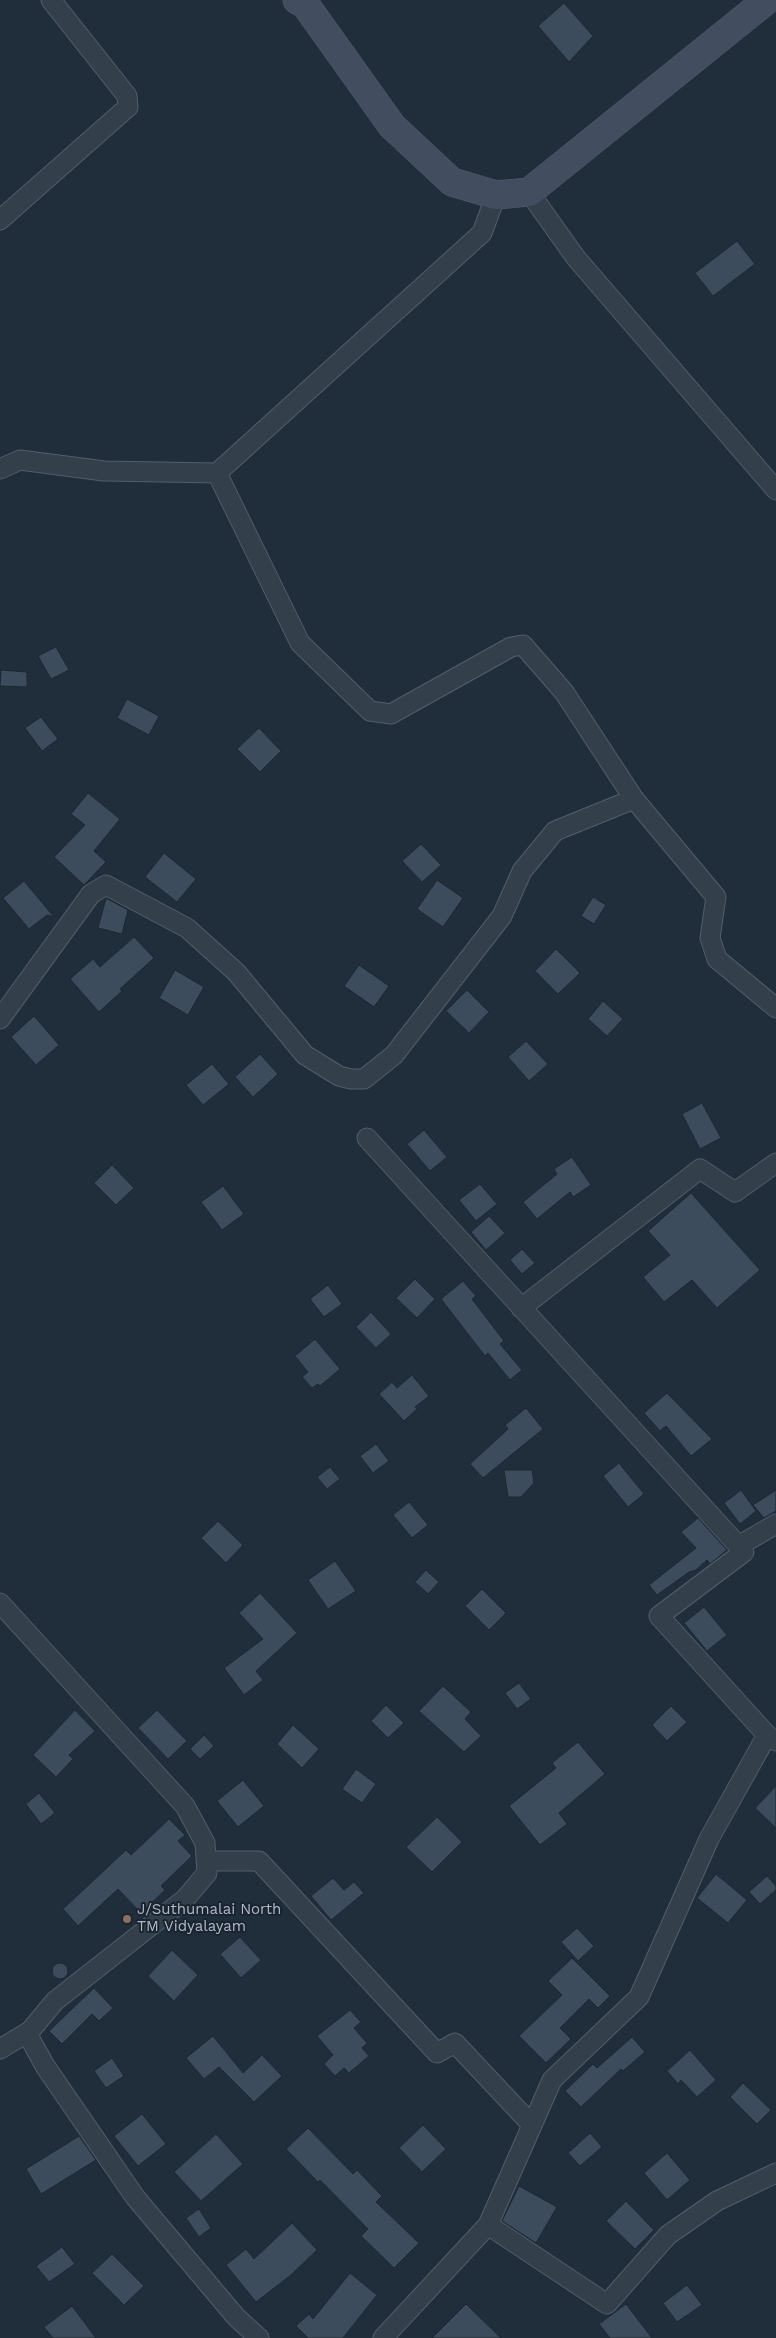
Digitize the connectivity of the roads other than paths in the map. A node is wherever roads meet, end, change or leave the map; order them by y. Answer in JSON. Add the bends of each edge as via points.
{"nodes":[{"id":1,"x":51,"y":0,"type":"edge"},
{"id":2,"x":297,"y":0,"type":"edge"},
{"id":3,"x":768,"y":0,"type":"edge"},
{"id":4,"x":776,"y":13,"type":"edge"},
{"id":5,"x":529,"y":192,"type":"junction"},
{"id":6,"x":496,"y":195,"type":"junction"},
{"id":7,"x":0,"y":220,"type":"edge"},
{"id":8,"x":0,"y":469,"type":"edge"},
{"id":9,"x":217,"y":473,"type":"junction"},
{"id":10,"x":776,"y":490,"type":"edge"},
{"id":11,"x":634,"y":799,"type":"junction"},
{"id":12,"x":776,"y":1008,"type":"edge"},
{"id":13,"x":0,"y":1019,"type":"edge"},
{"id":14,"x":367,"y":1138,"type":"dead end"},
{"id":15,"x":776,"y":1164,"type":"edge"},
{"id":16,"x":521,"y":1308,"type":"junction"},
{"id":17,"x":776,"y":1524,"type":"edge"},
{"id":18,"x":738,"y":1546,"type":"junction"},
{"id":19,"x":0,"y":1603,"type":"edge"},
{"id":20,"x":771,"y":1738,"type":"edge"},
{"id":21,"x":206,"y":1861,"type":"junction"},
{"id":22,"x":30,"y":2031,"type":"junction"},
{"id":23,"x":0,"y":2049,"type":"edge"},
{"id":24,"x":532,"y":2125,"type":"junction"},
{"id":25,"x":776,"y":2173,"type":"edge"},
{"id":26,"x":488,"y":2225,"type":"junction"},
{"id":27,"x":259,"y":2338,"type":"edge"},
{"id":28,"x":383,"y":2338,"type":"edge"}],
"edges":[{"from":1,"to":7,"type":"street","via":[[127,96],[128,107]]},
{"from":2,"to":6,"type":"street","via":[[305,4],[392,126],[452,182]]},
{"from":3,"to":4,"type":"street"},
{"from":3,"to":5,"type":"street"},
{"from":5,"to":6,"type":"street"},
{"from":5,"to":10,"type":"street","via":[[576,258]]},
{"from":6,"to":9,"type":"street","via":[[482,233]]},
{"from":8,"to":9,"type":"street","via":[[20,460],[104,471]]},
{"from":9,"to":11,"type":"street","via":[[300,643],[370,710],[391,714],[511,646],[523,646],[564,692]]},
{"from":11,"to":12,"type":"street","via":[[716,897],[710,938],[717,958]]},
{"from":11,"to":13,"type":"street","via":[[555,831],[522,870],[502,916],[394,1055],[364,1079],[351,1080],[339,1076],[305,1055],[236,972],[187,928],[106,885],[91,894]]},
{"from":14,"to":16,"type":"street"},
{"from":15,"to":16,"type":"street","via":[[735,1192],[700,1169]]},
{"from":16,"to":18,"type":"street"},
{"from":17,"to":18,"type":"street"},
{"from":18,"to":20,"type":"street","via":[[744,1552],[659,1616]]},
{"from":19,"to":21,"type":"street","via":[[185,1806],[205,1843]]},
{"from":20,"to":24,"type":"street","via":[[709,1839],[639,1996],[552,2080]]},
{"from":21,"to":22,"type":"street","via":[[207,1873],[185,1899],[55,2001]]},
{"from":21,"to":24,"type":"street","via":[[259,1861],[437,2053],[455,2043]]},
{"from":22,"to":23,"type":"street"},
{"from":22,"to":27,"type":"street","via":[[29,2037],[45,2066],[135,2198],[236,2318]]},
{"from":24,"to":26,"type":"street"},
{"from":25,"to":26,"type":"street","via":[[717,2201],[668,2235],[607,2304]]},
{"from":26,"to":28,"type":"street"}]}
